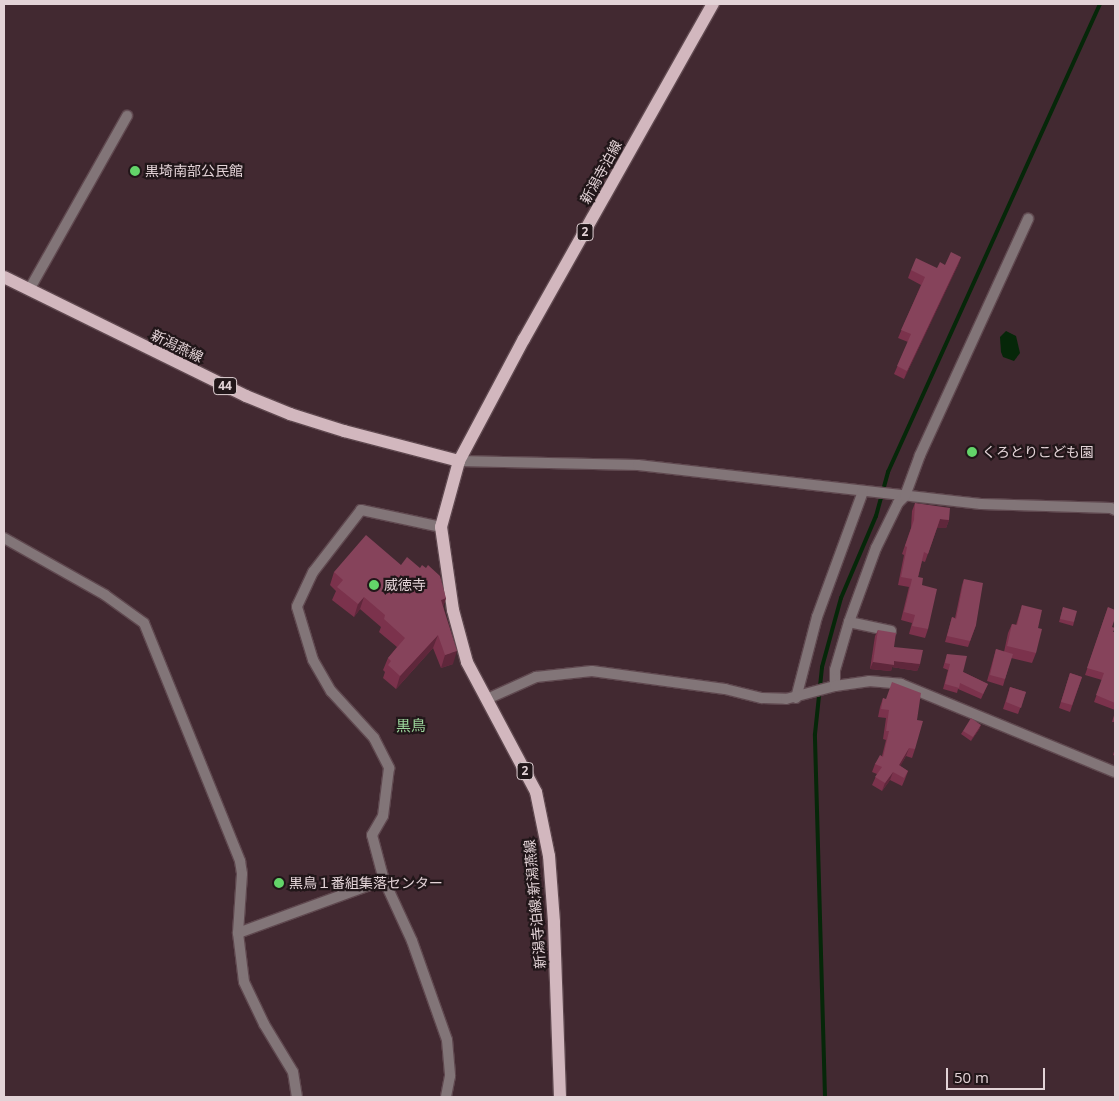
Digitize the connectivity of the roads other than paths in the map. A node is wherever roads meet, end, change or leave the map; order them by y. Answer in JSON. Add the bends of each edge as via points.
{"nodes":[{"id":1,"x":713,"y":4,"type":"edge"},
{"id":2,"x":127,"y":116,"type":"dead end"},
{"id":3,"x":1028,"y":218,"type":"dead end"},
{"id":4,"x":4,"y":277,"type":"edge"},
{"id":5,"x":29,"y":290,"type":"junction"},
{"id":6,"x":459,"y":461,"type":"junction"},
{"id":7,"x":866,"y":491,"type":"junction"},
{"id":8,"x":901,"y":496,"type":"junction"},
{"id":9,"x":1115,"y":510,"type":"edge"},
{"id":10,"x":441,"y":526,"type":"junction"},
{"id":11,"x":4,"y":538,"type":"edge"},
{"id":12,"x":849,"y":622,"type":"junction"},
{"id":13,"x":891,"y":631,"type":"edge"},
{"id":14,"x":832,"y":687,"type":"junction"},
{"id":15,"x":801,"y":696,"type":"junction"},
{"id":16,"x":487,"y":699,"type":"junction"},
{"id":17,"x":1115,"y":772,"type":"edge"},
{"id":18,"x":384,"y":880,"type":"junction"},
{"id":19,"x":238,"y":933,"type":"junction"},
{"id":20,"x":297,"y":1097,"type":"edge"},
{"id":21,"x":446,"y":1097,"type":"edge"},
{"id":22,"x":560,"y":1097,"type":"edge"}],
"edges":[{"from":1,"to":6,"type":"main road","name":"新潟寺泊線","number":"2"},
{"from":2,"to":5,"type":"street"},
{"from":3,"to":8,"type":"street"},
{"from":4,"to":5,"type":"main road","name":"新潟燕線","number":"44"},
{"from":5,"to":6,"type":"main road","name":"新潟燕線","number":"44","via":[[246,396],[290,414]]},
{"from":6,"to":7,"type":"street","via":[[638,465]]},
{"from":6,"to":10,"type":"main road","name":"新潟寺泊線;新潟燕線","number":"2"},
{"from":7,"to":8,"type":"street"},
{"from":7,"to":15,"type":"street","via":[[816,618]]},
{"from":8,"to":9,"type":"street","via":[[980,504]]},
{"from":8,"to":12,"type":"street","via":[[876,548]]},
{"from":10,"to":16,"type":"main road","name":"新潟寺泊線;新潟燕線","number":"2","via":[[456,618],[467,662]]},
{"from":10,"to":18,"type":"street","via":[[361,510],[313,572],[297,607],[312,660],[330,691],[374,738],[389,768],[383,816],[372,835]]},
{"from":11,"to":19,"type":"street","via":[[105,595],[144,622],[240,861]]},
{"from":12,"to":13,"type":"street"},
{"from":12,"to":14,"type":"street"},
{"from":14,"to":15,"type":"street"},
{"from":14,"to":17,"type":"street","via":[[870,681],[901,684]]},
{"from":15,"to":16,"type":"street","via":[[762,698],[725,689],[592,671],[536,677]]},
{"from":16,"to":22,"type":"main road","name":"新潟寺泊線;新潟燕線","number":"2","via":[[536,792],[549,856]]},
{"from":18,"to":19,"type":"street"},
{"from":18,"to":21,"type":"street","via":[[412,941],[447,1040],[450,1076]]},
{"from":19,"to":20,"type":"street","via":[[244,982],[264,1024],[294,1072]]}]}
